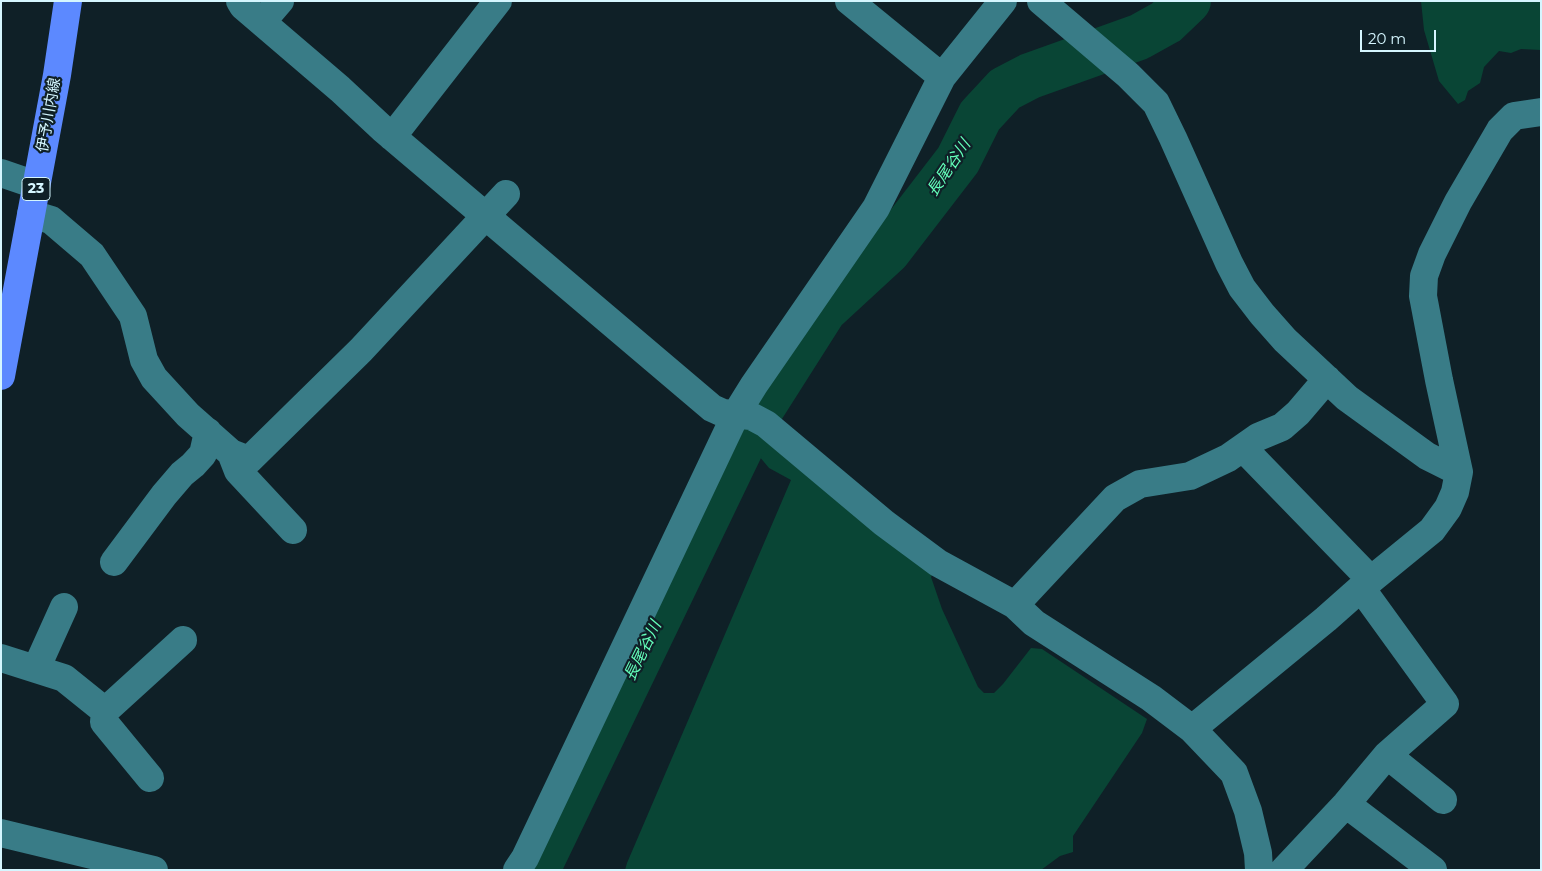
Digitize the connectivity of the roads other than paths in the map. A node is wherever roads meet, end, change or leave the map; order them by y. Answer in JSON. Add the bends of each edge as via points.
{"nodes":[{"id":1,"x":68,"y":1,"type":"edge"},
{"id":2,"x":240,"y":1,"type":"edge"},
{"id":3,"x":280,"y":1,"type":"edge"},
{"id":4,"x":498,"y":1,"type":"edge"},
{"id":5,"x":848,"y":1,"type":"edge"},
{"id":6,"x":1003,"y":1,"type":"edge"},
{"id":7,"x":1040,"y":1,"type":"edge"},
{"id":8,"x":262,"y":22,"type":"junction"},
{"id":9,"x":942,"y":77,"type":"junction"},
{"id":10,"x":1541,"y":112,"type":"edge"},
{"id":11,"x":392,"y":137,"type":"junction"},
{"id":12,"x":1,"y":173,"type":"edge"},
{"id":13,"x":36,"y":185,"type":"junction"},
{"id":14,"x":506,"y":194,"type":"dead end"},
{"id":15,"x":31,"y":214,"type":"junction"},
{"id":16,"x":486,"y":216,"type":"junction"},
{"id":17,"x":1,"y":376,"type":"edge"},
{"id":18,"x":1327,"y":380,"type":"junction"},
{"id":19,"x":736,"y":414,"type":"junction"},
{"id":20,"x":208,"y":432,"type":"junction"},
{"id":21,"x":1243,"y":448,"type":"junction"},
{"id":22,"x":231,"y":453,"type":"junction"},
{"id":23,"x":1459,"y":472,"type":"junction"},
{"id":24,"x":293,"y":530,"type":"dead end"},
{"id":25,"x":114,"y":562,"type":"dead end"},
{"id":26,"x":1366,"y":584,"type":"junction"},
{"id":27,"x":1015,"y":605,"type":"junction"},
{"id":28,"x":64,"y":607,"type":"dead end"},
{"id":29,"x":183,"y":640,"type":"dead end"},
{"id":30,"x":1,"y":658,"type":"edge"},
{"id":31,"x":36,"y":669,"type":"junction"},
{"id":32,"x":104,"y":711,"type":"junction"},
{"id":33,"x":1192,"y":729,"type":"junction"},
{"id":34,"x":1386,"y":755,"type":"junction"},
{"id":35,"x":150,"y":778,"type":"dead end"},
{"id":36,"x":1443,"y":800,"type":"dead end"},
{"id":37,"x":1346,"y":804,"type":"junction"},
{"id":38,"x":1,"y":833,"type":"edge"},
{"id":39,"x":154,"y":870,"type":"edge"},
{"id":40,"x":517,"y":870,"type":"edge"},
{"id":41,"x":1260,"y":870,"type":"edge"},
{"id":42,"x":1284,"y":870,"type":"edge"},
{"id":43,"x":1433,"y":870,"type":"edge"}],
"edges":[{"from":1,"to":13,"type":"main road","name":"伊予川内線","number":"23"},
{"from":2,"to":8,"type":"street"},
{"from":3,"to":8,"type":"street"},
{"from":4,"to":11,"type":"street"},
{"from":5,"to":9,"type":"street"},
{"from":6,"to":9,"type":"street"},
{"from":7,"to":18,"type":"street","via":[[1128,75],[1156,104],[1242,288],[1285,340]]},
{"from":8,"to":11,"type":"street"},
{"from":9,"to":19,"type":"street","via":[[876,208]]},
{"from":10,"to":23,"type":"street","via":[[1514,116],[1500,130],[1458,202],[1424,276],[1424,296]]},
{"from":11,"to":16,"type":"street"},
{"from":12,"to":13,"type":"street"},
{"from":13,"to":15,"type":"main road","name":"伊予川内線","number":"23"},
{"from":14,"to":16,"type":"street"},
{"from":15,"to":17,"type":"main road","name":"伊予川内線","number":"23"},
{"from":15,"to":20,"type":"street","via":[[51,220],[92,255],[133,316],[144,360],[154,378]]},
{"from":16,"to":19,"type":"street","via":[[712,408],[723,414]]},
{"from":16,"to":22,"type":"street","via":[[361,350],[249,460]]},
{"from":18,"to":21,"type":"street","via":[[1282,427],[1258,437]]},
{"from":18,"to":23,"type":"street","via":[[1426,456]]},
{"from":19,"to":27,"type":"street","via":[[751,416],[766,424],[884,523],[938,563]]},
{"from":19,"to":40,"type":"street"},
{"from":20,"to":22,"type":"street"},
{"from":20,"to":25,"type":"street","via":[[203,454],[164,495]]},
{"from":21,"to":26,"type":"street"},
{"from":21,"to":27,"type":"street","via":[[1190,476],[1140,484],[1116,498]]},
{"from":22,"to":24,"type":"street","via":[[238,471]]},
{"from":23,"to":26,"type":"street","via":[[1448,508],[1432,530]]},
{"from":26,"to":33,"type":"street"},
{"from":26,"to":34,"type":"street","via":[[1445,704]]},
{"from":27,"to":33,"type":"street","via":[[1034,623],[1151,698]]},
{"from":28,"to":31,"type":"street"},
{"from":29,"to":32,"type":"street"},
{"from":30,"to":31,"type":"street"},
{"from":31,"to":32,"type":"street","via":[[64,678]]},
{"from":32,"to":35,"type":"street","via":[[104,722]]},
{"from":33,"to":41,"type":"street","via":[[1234,773],[1248,811]]},
{"from":34,"to":36,"type":"street"},
{"from":34,"to":37,"type":"street"},
{"from":37,"to":42,"type":"street"},
{"from":37,"to":43,"type":"street"},
{"from":38,"to":39,"type":"street"}]}
